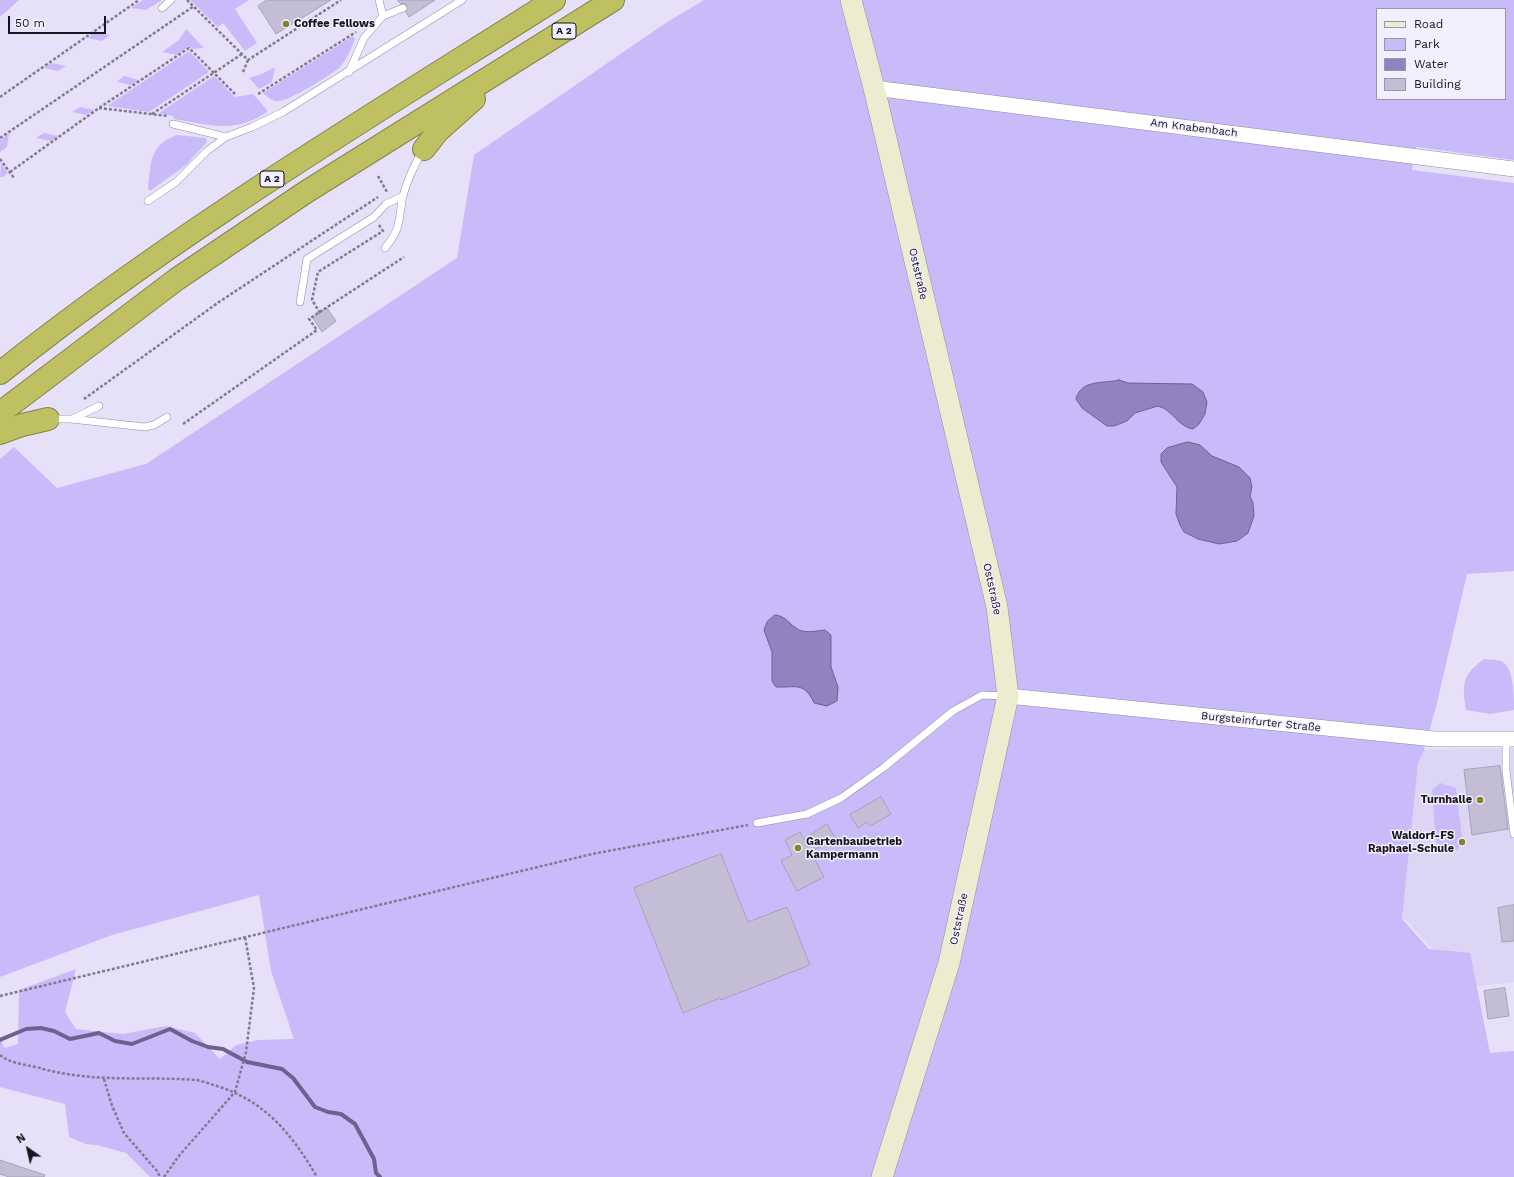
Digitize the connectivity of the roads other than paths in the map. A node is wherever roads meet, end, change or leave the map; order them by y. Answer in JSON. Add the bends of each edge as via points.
{"nodes":[{"id":1,"x":172,"y":0,"type":"edge"},
{"id":2,"x":378,"y":0,"type":"edge"},
{"id":3,"x":462,"y":0,"type":"edge"},
{"id":4,"x":554,"y":0,"type":"edge"},
{"id":5,"x":612,"y":0,"type":"edge"},
{"id":6,"x":851,"y":0,"type":"edge"},
{"id":7,"x":162,"y":8,"type":"dead end"},
{"id":8,"x":403,"y":8,"type":"dead end"},
{"id":9,"x":383,"y":16,"type":"junction"},
{"id":10,"x":515,"y":62,"type":"junction"},
{"id":11,"x":349,"y":72,"type":"junction"},
{"id":12,"x":874,"y":88,"type":"junction"},
{"id":13,"x":173,"y":124,"type":"road end"},
{"id":14,"x":226,"y":137,"type":"junction"},
{"id":15,"x":424,"y":149,"type":"joint"},
{"id":16,"x":1514,"y":169,"type":"edge"},
{"id":17,"x":403,"y":196,"type":"junction"},
{"id":18,"x":148,"y":201,"type":"dead end"},
{"id":19,"x":385,"y":248,"type":"dead end"},
{"id":20,"x":300,"y":302,"type":"dead end"},
{"id":21,"x":0,"y":373,"type":"edge"},
{"id":22,"x":99,"y":406,"type":"dead end"},
{"id":23,"x":0,"y":414,"type":"edge"},
{"id":24,"x":167,"y":417,"type":"dead end"},
{"id":25,"x":48,"y":419,"type":"joint"},
{"id":26,"x":72,"y":419,"type":"junction"},
{"id":27,"x":0,"y":433,"type":"edge"},
{"id":28,"x":1008,"y":696,"type":"junction"},
{"id":29,"x":1510,"y":739,"type":"edge"},
{"id":30,"x":757,"y":823,"type":"road end"},
{"id":31,"x":1514,"y":834,"type":"edge"},
{"id":32,"x":882,"y":1177,"type":"edge"}],
"edges":[{"from":1,"to":7,"type":"lane"},
{"from":2,"to":9,"type":"lane"},
{"from":3,"to":11,"type":"lane"},
{"from":4,"to":21,"type":"highway","number":"A 2","via":[[290,167],[160,254]]},
{"from":5,"to":10,"type":"highway","number":"A 2"},
{"from":6,"to":12,"type":"street","name":"Oststraße"},
{"from":8,"to":9,"type":"lane"},
{"from":9,"to":11,"type":"lane","via":[[364,38]]},
{"from":10,"to":15,"type":"highway","via":[[438,131]]},
{"from":10,"to":23,"type":"highway","number":"A 2","via":[[306,192],[177,279]]},
{"from":11,"to":14,"type":"lane","via":[[283,112]]},
{"from":12,"to":16,"type":"street","name":"Am Knabenbach"},
{"from":12,"to":28,"type":"street","name":"Oststraße","via":[[997,607]]},
{"from":13,"to":14,"type":"lane"},
{"from":14,"to":18,"type":"lane","via":[[207,151],[176,182]]},
{"from":15,"to":17,"type":"lane"},
{"from":17,"to":19,"type":"lane","via":[[400,222],[395,237]]},
{"from":17,"to":20,"type":"lane","via":[[386,204],[374,217],[307,259]]},
{"from":22,"to":26,"type":"lane"},
{"from":24,"to":26,"type":"lane","via":[[145,427]]},
{"from":25,"to":26,"type":"lane"},
{"from":25,"to":27,"type":"highway"},
{"from":28,"to":29,"type":"street","name":"Burgsteinfurter Straße","via":[[1435,739]]},
{"from":28,"to":30,"type":"lane","via":[[982,695],[953,711],[883,768],[841,798],[807,814]]},
{"from":28,"to":32,"type":"street","name":"Oststraße","via":[[949,963]]},
{"from":29,"to":31,"type":"lane","via":[[1506,771]]}]}
